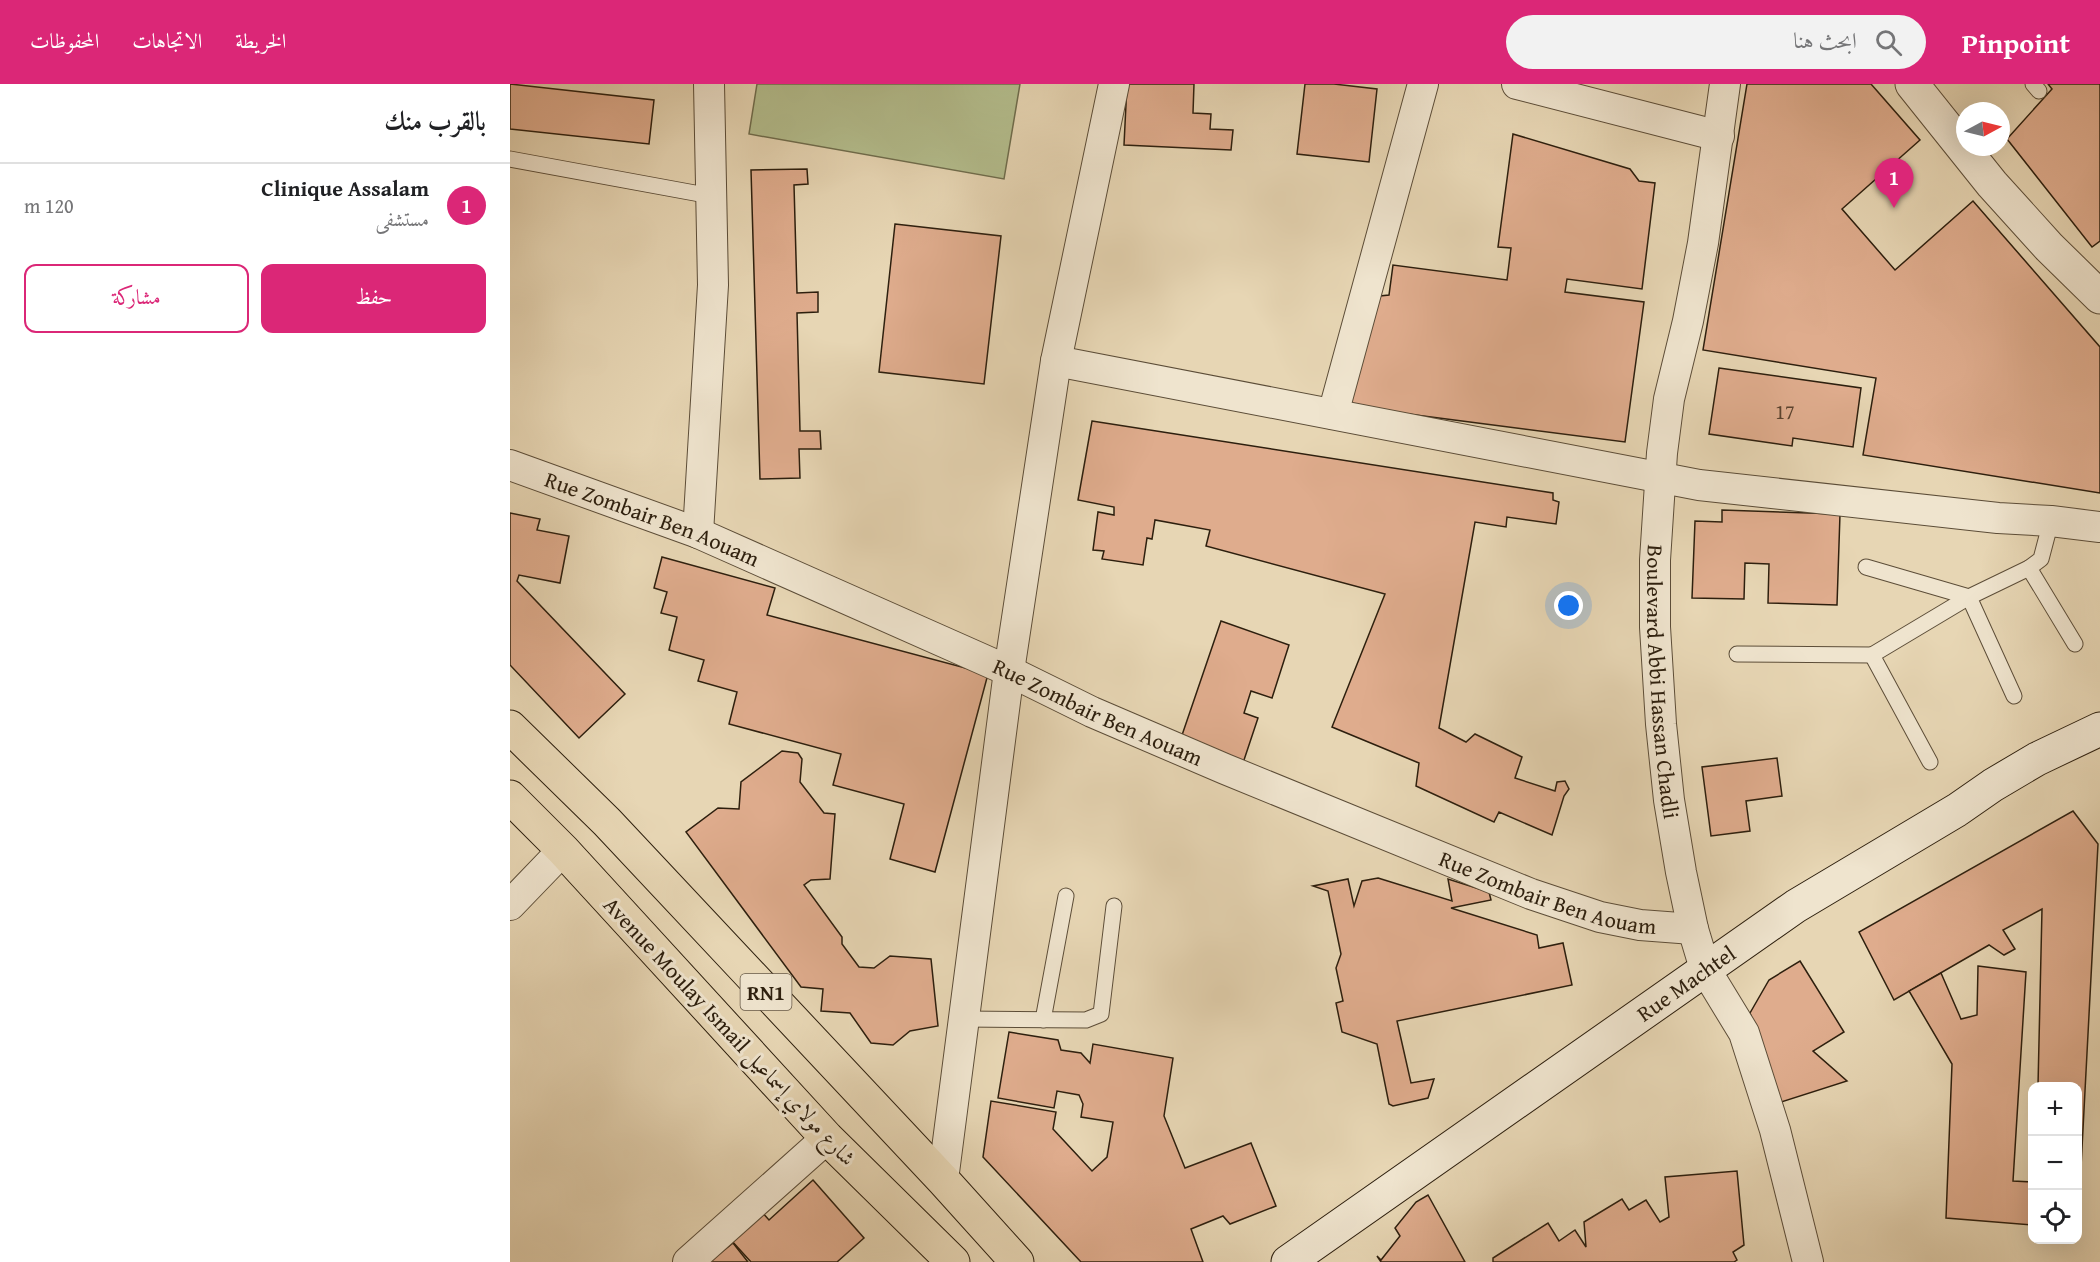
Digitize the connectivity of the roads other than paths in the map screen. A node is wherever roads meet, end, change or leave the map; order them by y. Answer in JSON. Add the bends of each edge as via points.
{"nodes":[{"id":1,"x":709,"y":84,"type":"edge"},
{"id":2,"x":1114,"y":84,"type":"edge"},
{"id":3,"x":1423,"y":84,"type":"edge"},
{"id":4,"x":1517,"y":84,"type":"edge"},
{"id":5,"x":1725,"y":84,"type":"edge"},
{"id":6,"x":1914,"y":84,"type":"edge"},
{"id":7,"x":1719,"y":136,"type":"junction"},
{"id":8,"x":510,"y":159,"type":"edge"},
{"id":9,"x":711,"y":196,"type":"junction"},
{"id":10,"x":2100,"y":297,"type":"edge"},
{"id":11,"x":1056,"y":362,"type":"junction"},
{"id":12,"x":1334,"y":414,"type":"junction"},
{"id":13,"x":510,"y":465,"type":"edge"},
{"id":14,"x":1660,"y":478,"type":"junction"},
{"id":15,"x":2051,"y":521,"type":"junction"},
{"id":16,"x":2100,"y":527,"type":"edge"},
{"id":17,"x":698,"y":533,"type":"junction"},
{"id":18,"x":1866,"y":567,"type":"dead end"},
{"id":19,"x":2029,"y":568,"type":"junction"},
{"id":20,"x":1969,"y":597,"type":"junction"},
{"id":21,"x":2075,"y":644,"type":"dead end"},
{"id":22,"x":1737,"y":654,"type":"dead end"},
{"id":23,"x":1872,"y":655,"type":"junction"},
{"id":24,"x":1009,"y":671,"type":"junction"},
{"id":25,"x":2014,"y":696,"type":"dead end"},
{"id":26,"x":510,"y":727,"type":"edge"},
{"id":27,"x":2100,"y":729,"type":"edge"},
{"id":28,"x":1929,"y":762,"type":"dead end"},
{"id":29,"x":510,"y":797,"type":"edge"},
{"id":30,"x":563,"y":850,"type":"junction"},
{"id":31,"x":1066,"y":896,"type":"dead end"},
{"id":32,"x":510,"y":904,"type":"edge"},
{"id":33,"x":1114,"y":906,"type":"dead end"},
{"id":34,"x":1693,"y":929,"type":"junction"},
{"id":35,"x":1705,"y":969,"type":"junction"},
{"id":36,"x":963,"y":1019,"type":"junction"},
{"id":37,"x":1043,"y":1020,"type":"junction"},
{"id":38,"x":827,"y":1138,"type":"junction"},
{"id":39,"x":943,"y":1180,"type":"junction"},
{"id":40,"x":1805,"y":1260,"type":"edge"},
{"id":41,"x":688,"y":1262,"type":"edge"},
{"id":42,"x":953,"y":1262,"type":"edge"},
{"id":43,"x":1017,"y":1262,"type":"edge"},
{"id":44,"x":1288,"y":1262,"type":"edge"}],
"edges":[{"from":1,"to":9,"type":"street"},
{"from":2,"to":11,"type":"street"},
{"from":3,"to":12,"type":"street"},
{"from":4,"to":7,"type":"street"},
{"from":5,"to":7,"type":"street","name":"Boulevard Abbi Hassan Chadli"},
{"from":6,"to":10,"type":"main road","via":[[1992,184]]},
{"from":7,"to":14,"type":"street","name":"Boulevard Abbi Hassan Chadli","via":[[1703,243],[1669,399]]},
{"from":8,"to":9,"type":"lane"},
{"from":9,"to":17,"type":"street","via":[[713,285]]},
{"from":11,"to":12,"type":"street"},
{"from":11,"to":24,"type":"street"},
{"from":12,"to":14,"type":"street"},
{"from":13,"to":17,"type":"street","name":"Rue Zombair Ben Aouam"},
{"from":14,"to":15,"type":"street","via":[[1860,504]]},
{"from":14,"to":34,"type":"street","name":"Boulevard Abbi Hassan Chadli","via":[[1655,627],[1661,724],[1669,800]]},
{"from":15,"to":16,"type":"street"},
{"from":15,"to":19,"type":"lane","via":[[2041,559]]},
{"from":17,"to":24,"type":"street","name":"Rue Zombair Ben Aouam"},
{"from":18,"to":20,"type":"lane"},
{"from":19,"to":20,"type":"lane"},
{"from":19,"to":21,"type":"lane"},
{"from":20,"to":23,"type":"lane"},
{"from":20,"to":25,"type":"lane"},
{"from":22,"to":23,"type":"lane"},
{"from":23,"to":28,"type":"lane"},
{"from":24,"to":34,"type":"street","name":"Rue Zombair Ben Aouam","via":[[1215,765],[1531,894],[1600,917]]},
{"from":24,"to":36,"type":"street"},
{"from":26,"to":39,"type":"highway","number":"RN1","via":[[608,822]]},
{"from":27,"to":35,"type":"main road","name":"Rue Machtel","via":[[1993,785],[1796,906]]},
{"from":29,"to":30,"type":"highway","name":"Avenue Moulay Ismail شارع مولاي إسماعيل","number":"RN1"},
{"from":30,"to":32,"type":"street"},
{"from":30,"to":38,"type":"highway","name":"Avenue Moulay Ismail شارع مولاي إسماعيل","number":"RN1"},
{"from":31,"to":37,"type":"lane"},
{"from":33,"to":37,"type":"lane","via":[[1101,1014],[1086,1020]]},
{"from":34,"to":35,"type":"street","name":"Boulevard Abbi Hassan Chadli"},
{"from":35,"to":40,"type":"street","name":"Boulevard Abbi Hassan Chadli","via":[[1744,1033],[1774,1130]]},
{"from":35,"to":44,"type":"main road","name":"Rue Machtel"},
{"from":36,"to":37,"type":"lane"},
{"from":36,"to":39,"type":"street"},
{"from":38,"to":41,"type":"street"},
{"from":38,"to":42,"type":"highway","name":"Avenue Moulay Ismail شارع مولاي إسماعيل","number":"RN1"},
{"from":39,"to":43,"type":"highway","number":"RN1"}]}
